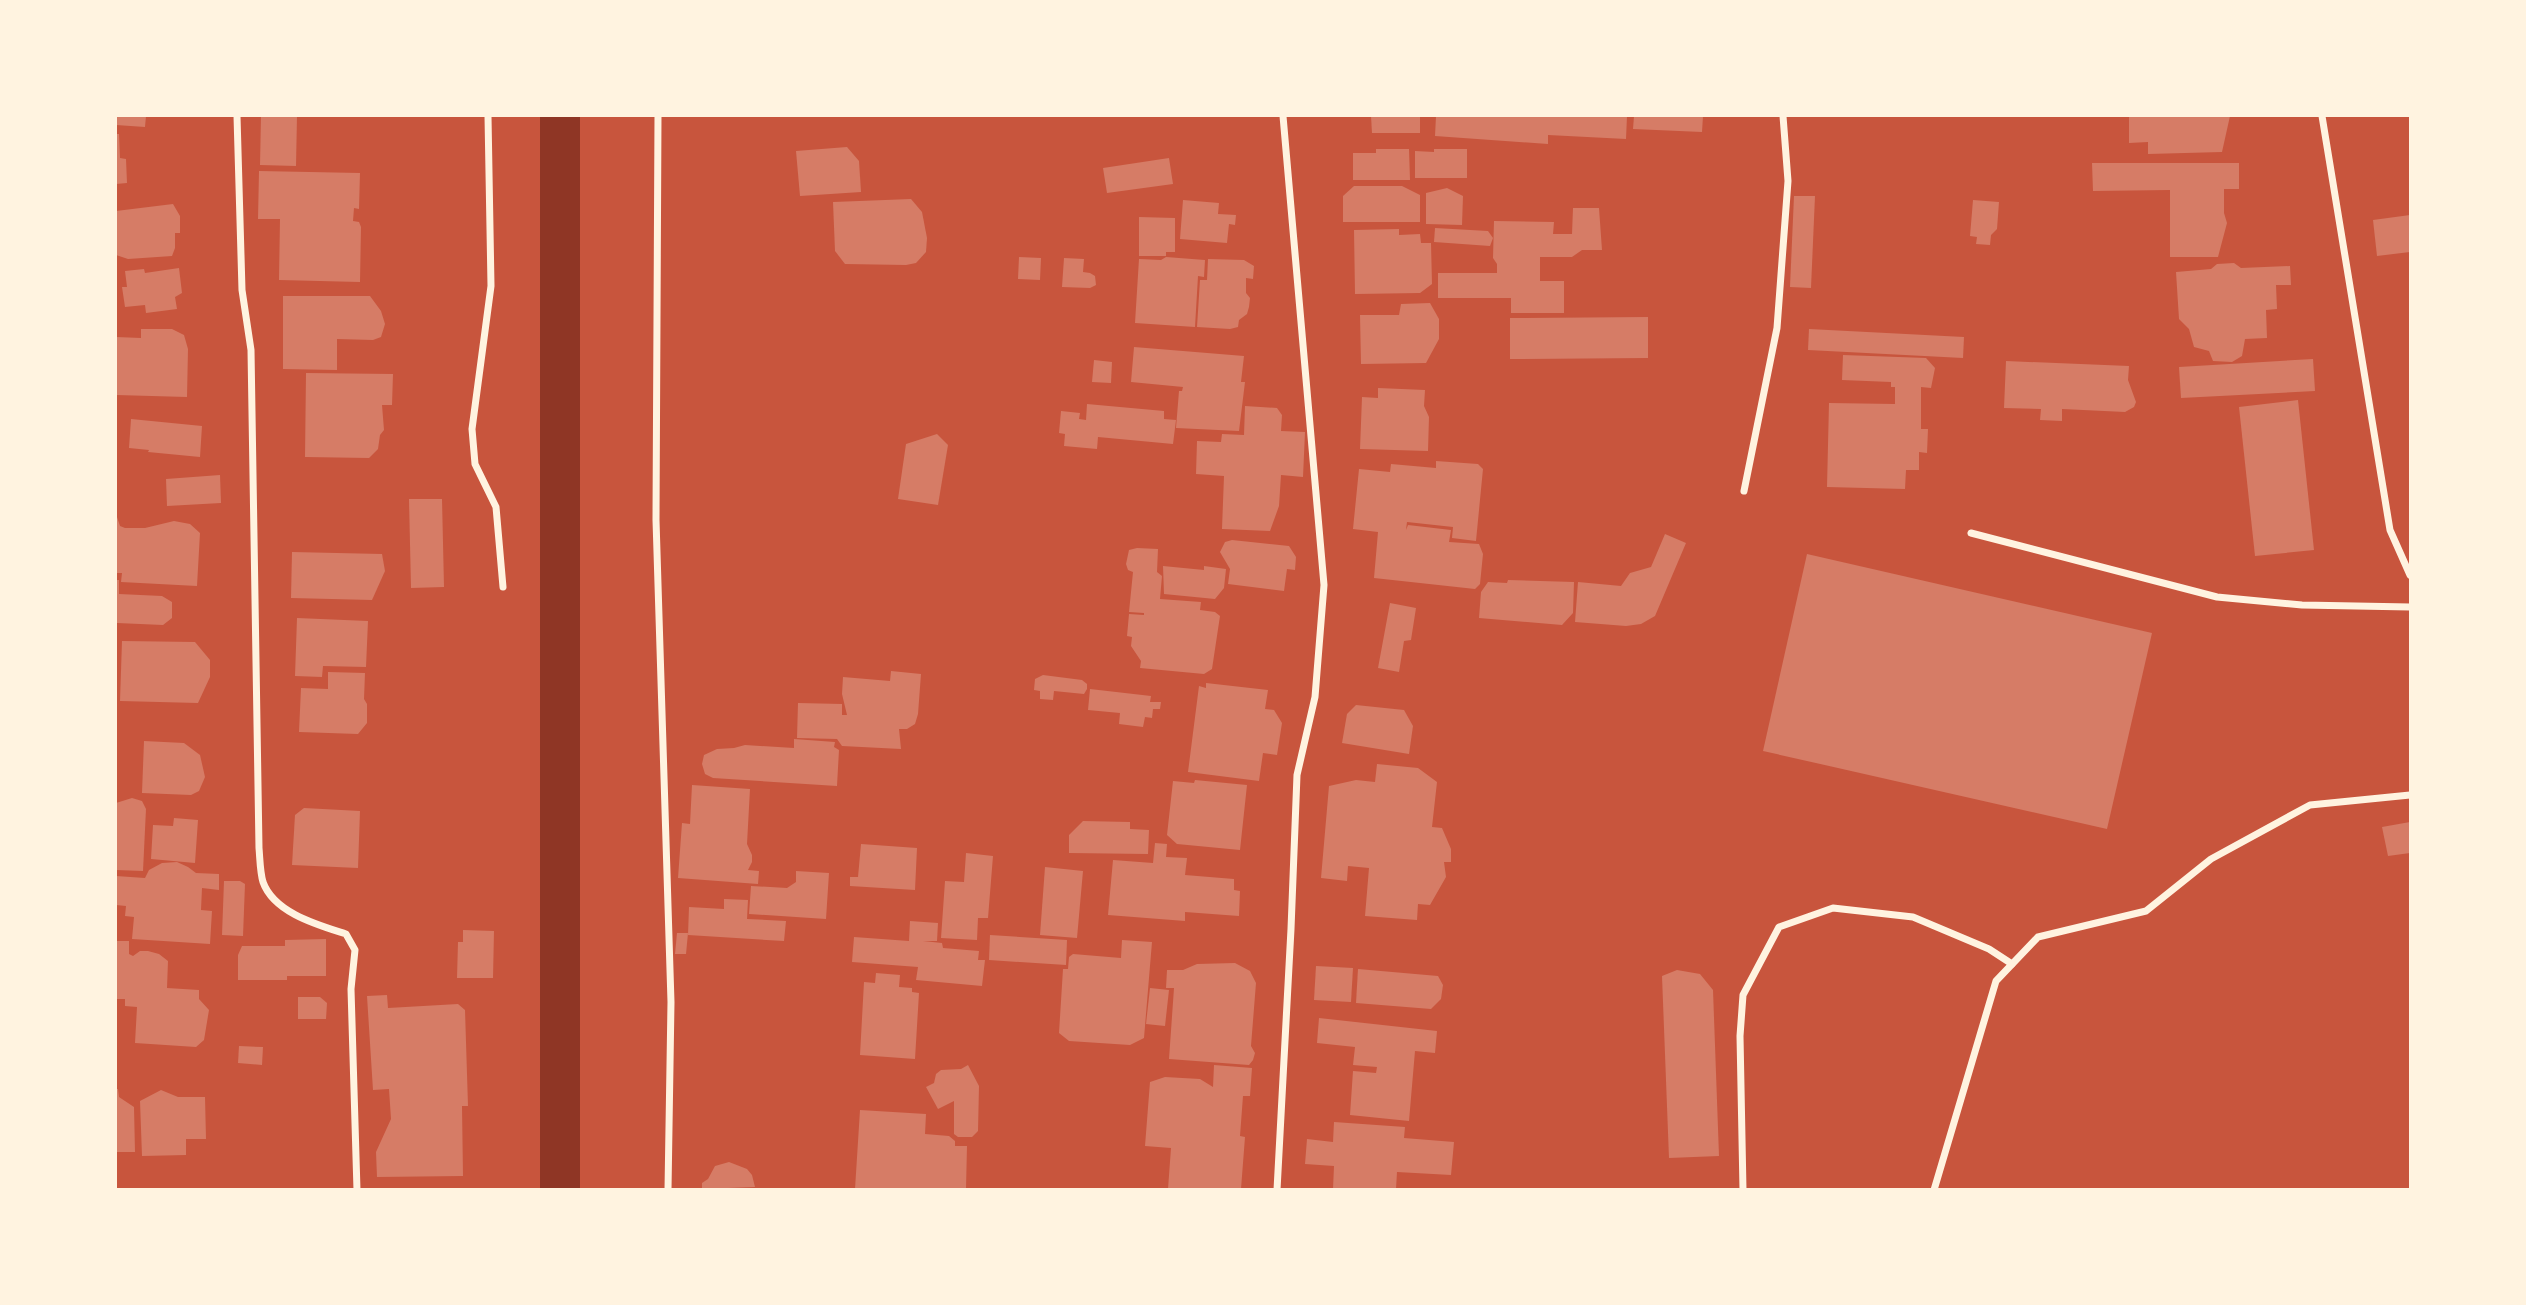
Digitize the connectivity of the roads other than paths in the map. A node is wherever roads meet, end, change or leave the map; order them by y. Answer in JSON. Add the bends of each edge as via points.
{"nodes":[{"id":1,"x":237,"y":116,"type":"edge"},
{"id":2,"x":488,"y":116,"type":"edge"},
{"id":3,"x":658,"y":116,"type":"edge"},
{"id":4,"x":1283,"y":116,"type":"edge"},
{"id":5,"x":1783,"y":116,"type":"edge"},
{"id":6,"x":2322,"y":116,"type":"edge"},
{"id":7,"x":1744,"y":491,"type":"dead end"},
{"id":8,"x":1971,"y":533,"type":"dead end"},
{"id":9,"x":2410,"y":575,"type":"edge"},
{"id":10,"x":503,"y":587,"type":"dead end"},
{"id":11,"x":2410,"y":607,"type":"edge"},
{"id":12,"x":2410,"y":795,"type":"edge"},
{"id":13,"x":2012,"y":964,"type":"junction"},
{"id":14,"x":357,"y":1189,"type":"edge"},
{"id":15,"x":668,"y":1189,"type":"edge"},
{"id":16,"x":1277,"y":1189,"type":"edge"},
{"id":17,"x":1743,"y":1189,"type":"edge"},
{"id":18,"x":1934,"y":1189,"type":"edge"}],
"edges":[{"from":1,"to":14,"type":"street","via":[[242,290],[251,350],[259,848],[263,882],[281,906],[346,934],[355,950],[351,989]]},
{"from":2,"to":10,"type":"street","via":[[491,286],[472,429],[475,464],[496,507]]},
{"from":3,"to":15,"type":"street","via":[[656,520],[671,1002]]},
{"from":4,"to":16,"type":"street","via":[[1324,585],[1315,697],[1297,775]]},
{"from":5,"to":7,"type":"street","via":[[1788,181],[1777,328]]},
{"from":6,"to":9,"type":"street","via":[[2390,530]]},
{"from":8,"to":11,"type":"street","via":[[2217,597],[2302,605]]},
{"from":12,"to":13,"type":"street","via":[[2310,805],[2211,859],[2146,911],[2038,937]]},
{"from":13,"to":17,"type":"street","via":[[1989,948],[1913,917],[1833,908],[1779,927],[1743,995]]},
{"from":13,"to":18,"type":"street","via":[[1996,981]]}]}
